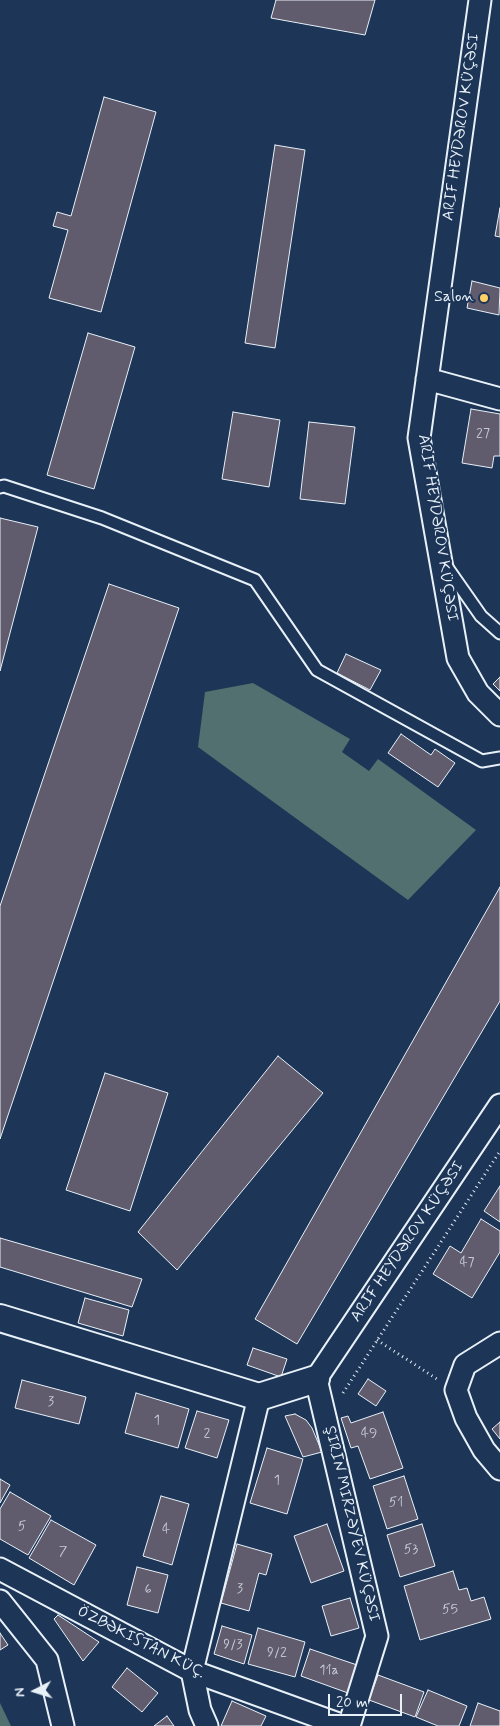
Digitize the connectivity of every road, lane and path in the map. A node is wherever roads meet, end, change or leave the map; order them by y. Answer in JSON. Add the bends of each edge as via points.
{"nodes":[{"id":1,"x":480,"y":0,"type":"edge"},
{"id":2,"x":427,"y":379,"type":"junction"},
{"id":3,"x":500,"y":399,"type":"edge"},
{"id":4,"x":0,"y":487,"type":"edge"},
{"id":5,"x":440,"y":556,"type":"junction"},
{"id":6,"x":500,"y":633,"type":"edge"},
{"id":7,"x":500,"y":715,"type":"edge"},
{"id":8,"x":500,"y":758,"type":"edge"},
{"id":9,"x":500,"y":1105,"type":"edge"},
{"id":10,"x":500,"y":1150,"type":"edge"},
{"id":11,"x":0,"y":1318,"type":"edge"},
{"id":12,"x":500,"y":1343,"type":"edge"},
{"id":13,"x":425,"y":1372,"type":"dead end"},
{"id":14,"x":316,"y":1379,"type":"junction"},
{"id":15,"x":259,"y":1397,"type":"junction"},
{"id":16,"x":500,"y":1469,"type":"edge"},
{"id":17,"x":0,"y":1569,"type":"edge"},
{"id":18,"x":0,"y":1601,"type":"edge"},
{"id":19,"x":192,"y":1671,"type":"junction"},
{"id":20,"x":63,"y":1726,"type":"edge"},
{"id":21,"x":207,"y":1726,"type":"edge"},
{"id":22,"x":344,"y":1726,"type":"edge"},
{"id":23,"x":348,"y":1726,"type":"edge"}],
"edges":[{"from":1,"to":2,"type":"street","name":"ARIF HEYDƏROV KÜÇƏSI"},
{"from":2,"to":3,"type":"street"},
{"from":2,"to":5,"type":"street","name":"ARIF HEYDƏROV KÜÇƏSI","via":[[419,438]]},
{"from":4,"to":8,"type":"lane","via":[[102,518],[255,580],[317,670],[482,761]]},
{"from":5,"to":6,"type":"lane","via":[[481,616]]},
{"from":5,"to":7,"type":"street","name":"ARIF HEYDƏROV KÜÇƏSI","via":[[458,658],[478,693]]},
{"from":9,"to":14,"type":"street","name":"ARIF HEYDƏROV KÜÇƏSI"},
{"from":10,"to":13,"type":"path","via":[[377,1340]]},
{"from":11,"to":15,"type":"street"},
{"from":12,"to":16,"type":"street","via":[[465,1365],[456,1390],[466,1418],[484,1450]]},
{"from":14,"to":15,"type":"street"},
{"from":14,"to":23,"type":"street","name":"ŞIRIN MIRZƏYEV KÜÇƏSI","via":[[377,1636]]},
{"from":15,"to":19,"type":"street"},
{"from":17,"to":19,"type":"street","name":"ÖZBƏKISTAN KÜÇ."},
{"from":18,"to":20,"type":"street","via":[[46,1660]]},
{"from":19,"to":21,"type":"street","via":[[200,1710]]},
{"from":19,"to":22,"type":"street","name":"ÖZBƏKISTAN KÜÇ."}]}
